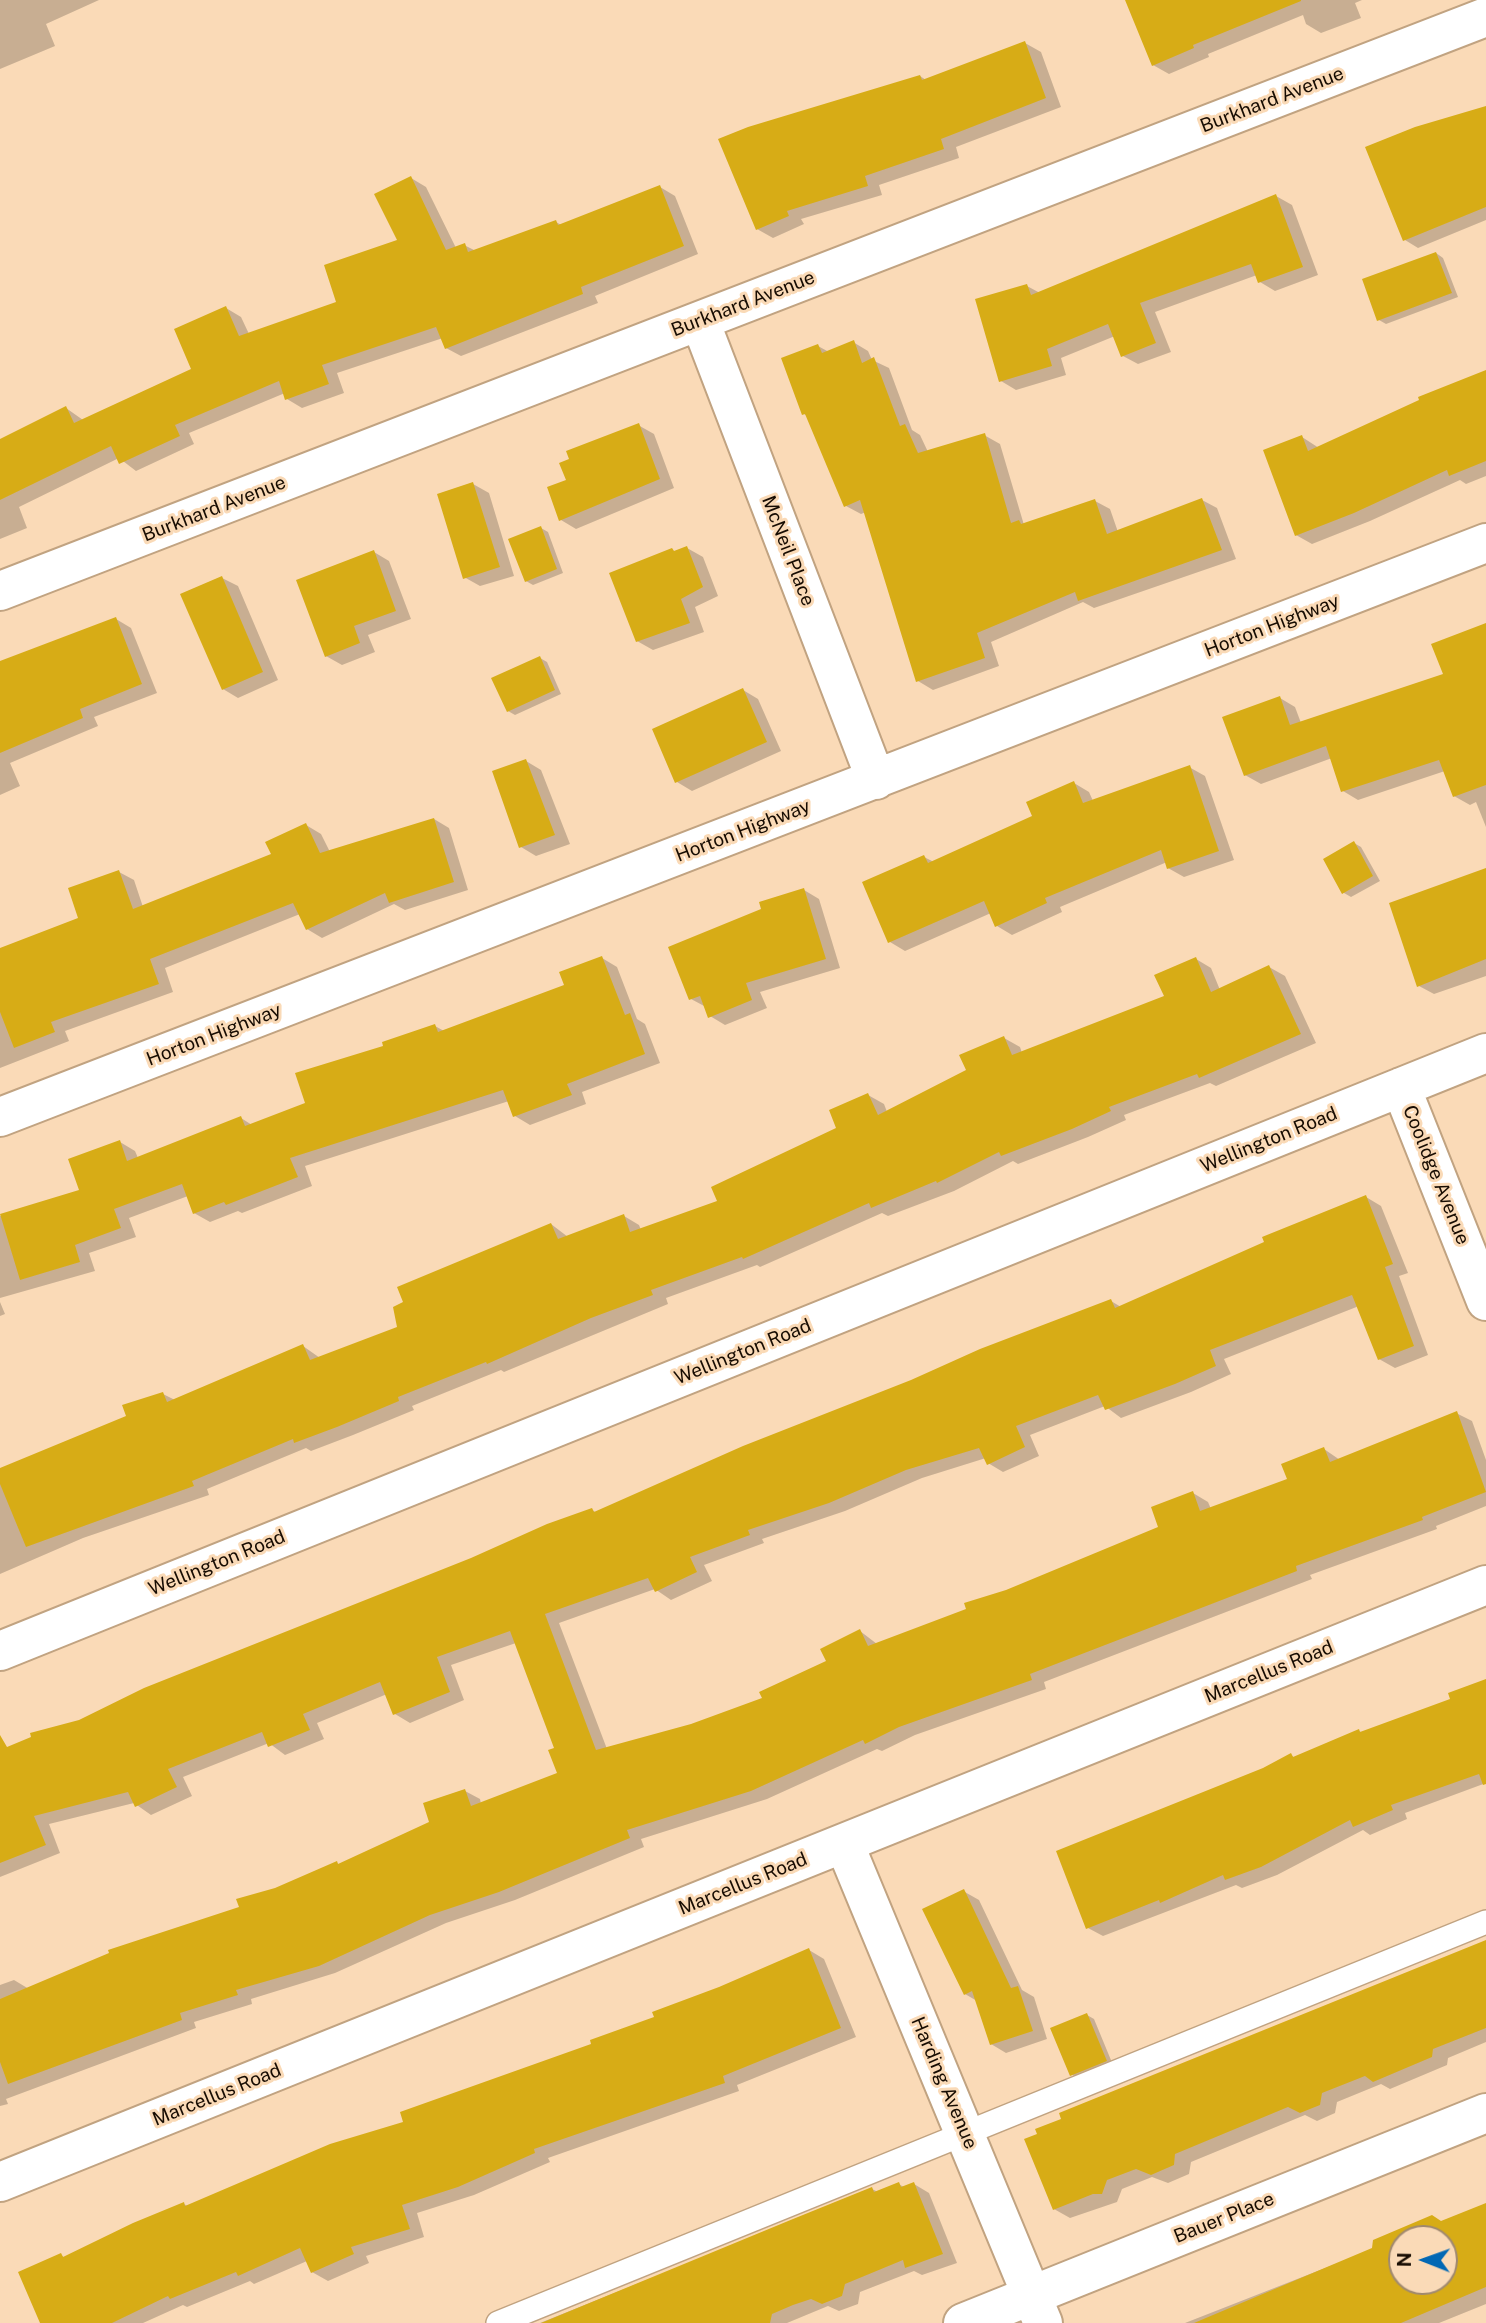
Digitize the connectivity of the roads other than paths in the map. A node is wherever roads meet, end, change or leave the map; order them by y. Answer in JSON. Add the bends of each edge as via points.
{"nodes":[{"id":1,"x":1486,"y":17,"type":"edge"},
{"id":2,"x":700,"y":321,"type":"junction"},
{"id":3,"x":1486,"y":542,"type":"edge"},
{"id":4,"x":0,"y":591,"type":"edge"},
{"id":5,"x":876,"y":780,"type":"junction"},
{"id":6,"x":1486,"y":1053,"type":"edge"},
{"id":7,"x":1401,"y":1087,"type":"junction"},
{"id":8,"x":0,"y":1117,"type":"edge"},
{"id":9,"x":1486,"y":1301,"type":"edge"},
{"id":10,"x":1486,"y":1585,"type":"edge"},
{"id":11,"x":0,"y":1651,"type":"edge"},
{"id":12,"x":844,"y":1843,"type":"junction"},
{"id":13,"x":1486,"y":1922,"type":"edge"},
{"id":14,"x":1486,"y":2113,"type":"edge"},
{"id":15,"x":964,"y":2133,"type":"junction"},
{"id":16,"x":0,"y":2182,"type":"edge"},
{"id":17,"x":1037,"y":2309,"type":"edge"},
{"id":18,"x":498,"y":2323,"type":"edge"},
{"id":19,"x":963,"y":2323,"type":"edge"}],
"edges":[{"from":1,"to":2,"type":"street","name":"Burkhard Avenue"},
{"from":2,"to":4,"type":"street","name":"Burkhard Avenue"},
{"from":2,"to":5,"type":"street","name":"McNeil Place"},
{"from":3,"to":5,"type":"street","name":"Horton Highway"},
{"from":5,"to":8,"type":"street","name":"Horton Highway"},
{"from":6,"to":7,"type":"street","name":"Wellington Road"},
{"from":7,"to":9,"type":"street","name":"Coolidge Avenue"},
{"from":7,"to":11,"type":"street","name":"Wellington Road"},
{"from":10,"to":12,"type":"street","name":"Marcellus Road"},
{"from":12,"to":15,"type":"street","name":"Harding Avenue"},
{"from":12,"to":16,"type":"street","name":"Marcellus Road"},
{"from":13,"to":15,"type":"lane"},
{"from":14,"to":17,"type":"street","name":"Bauer Place"},
{"from":15,"to":17,"type":"street","name":"Harding Avenue"},
{"from":15,"to":18,"type":"lane"},
{"from":17,"to":19,"type":"street","name":"Bauer Place"}]}
